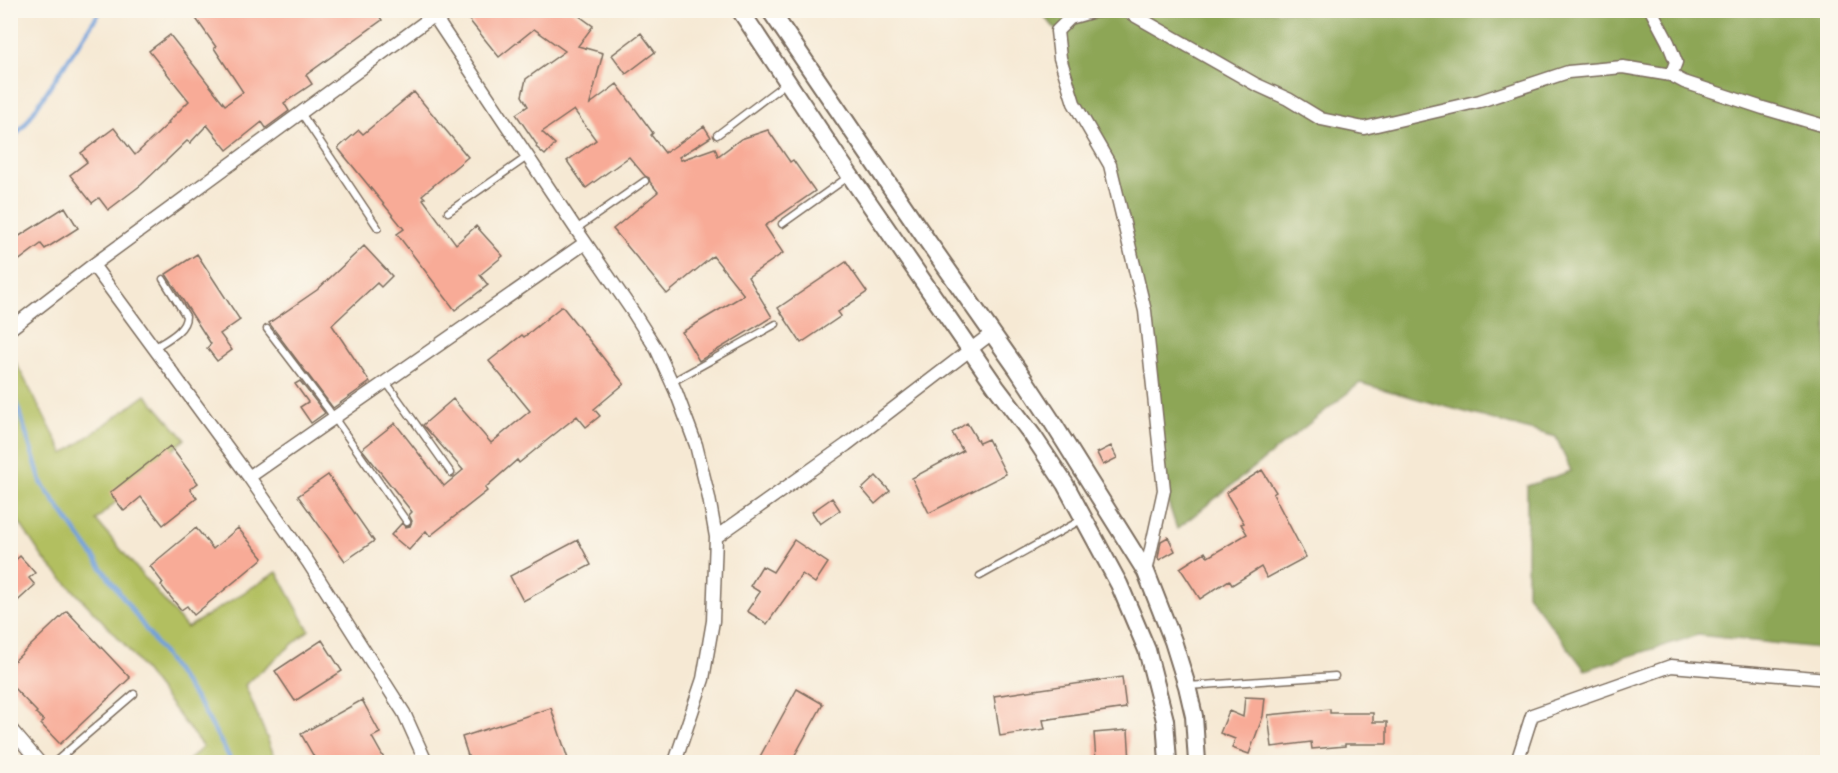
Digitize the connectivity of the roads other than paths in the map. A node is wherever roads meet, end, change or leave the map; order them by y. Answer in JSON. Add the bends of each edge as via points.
{"nodes":[{"id":1,"x":740,"y":10,"type":"edge"},
{"id":2,"x":771,"y":10,"type":"edge"},
{"id":3,"x":1110,"y":10,"type":"edge"},
{"id":4,"x":1125,"y":10,"type":"edge"},
{"id":5,"x":1651,"y":10,"type":"edge"},
{"id":6,"x":432,"y":12,"type":"edge"},
{"id":7,"x":1671,"y":75,"type":"junction"},
{"id":8,"x":788,"y":82,"type":"junction"},
{"id":9,"x":301,"y":113,"type":"junction"},
{"id":10,"x":1827,"y":128,"type":"edge"},
{"id":11,"x":717,"y":135,"type":"dead end"},
{"id":12,"x":527,"y":157,"type":"junction"},
{"id":13,"x":850,"y":176,"type":"junction"},
{"id":14,"x":645,"y":181,"type":"dead end"},
{"id":15,"x":448,"y":212,"type":"dead end"},
{"id":16,"x":782,"y":224,"type":"dead end"},
{"id":17,"x":378,"y":228,"type":"dead end"},
{"id":18,"x":576,"y":229,"type":"junction"},
{"id":19,"x":585,"y":243,"type":"junction"},
{"id":20,"x":93,"y":265,"type":"junction"},
{"id":21,"x":163,"y":279,"type":"dead end"},
{"id":22,"x":776,"y":324,"type":"dead end"},
{"id":23,"x":10,"y":329,"type":"edge"},
{"id":24,"x":267,"y":329,"type":"dead end"},
{"id":25,"x":992,"y":333,"type":"junction"},
{"id":26,"x":154,"y":348,"type":"junction"},
{"id":27,"x":971,"y":350,"type":"junction"},
{"id":28,"x":386,"y":381,"type":"junction"},
{"id":29,"x":672,"y":382,"type":"junction"},
{"id":30,"x":334,"y":417,"type":"junction"},
{"id":31,"x":451,"y":473,"type":"dead end"},
{"id":32,"x":249,"y":477,"type":"junction"},
{"id":33,"x":1083,"y":518,"type":"junction"},
{"id":34,"x":407,"y":522,"type":"dead end"},
{"id":35,"x":716,"y":537,"type":"junction"},
{"id":36,"x":1146,"y":572,"type":"junction"},
{"id":37,"x":980,"y":576,"type":"dead end"},
{"id":38,"x":1335,"y":676,"type":"dead end"},
{"id":39,"x":1827,"y":679,"type":"edge"},
{"id":40,"x":1187,"y":686,"type":"junction"},
{"id":41,"x":134,"y":694,"type":"dead end"},
{"id":42,"x":10,"y":728,"type":"edge"},
{"id":43,"x":21,"y":741,"type":"junction"},
{"id":44,"x":10,"y":750,"type":"edge"},
{"id":45,"x":39,"y":762,"type":"edge"},
{"id":46,"x":55,"y":762,"type":"edge"},
{"id":47,"x":426,"y":762,"type":"edge"},
{"id":48,"x":675,"y":762,"type":"edge"},
{"id":49,"x":1168,"y":762,"type":"edge"},
{"id":50,"x":1197,"y":762,"type":"edge"},
{"id":51,"x":1517,"y":762,"type":"edge"}],
"edges":[{"from":1,"to":8,"type":"street"},
{"from":2,"to":25,"type":"street"},
{"from":3,"to":36,"type":"street","via":[[1070,18],[1057,32],[1060,58],[1074,103],[1110,165],[1145,311],[1164,490]]},
{"from":4,"to":7,"type":"street","via":[[1321,119],[1364,128],[1480,101],[1568,72],[1623,67]]},
{"from":5,"to":7,"type":"street","via":[[1676,62]]},
{"from":6,"to":9,"type":"street"},
{"from":6,"to":12,"type":"street"},
{"from":7,"to":10,"type":"street"},
{"from":8,"to":11,"type":"lane"},
{"from":8,"to":13,"type":"street"},
{"from":9,"to":17,"type":"lane"},
{"from":9,"to":20,"type":"street"},
{"from":12,"to":15,"type":"lane"},
{"from":12,"to":18,"type":"street"},
{"from":13,"to":16,"type":"lane"},
{"from":13,"to":27,"type":"street"},
{"from":14,"to":18,"type":"lane"},
{"from":18,"to":19,"type":"street"},
{"from":19,"to":28,"type":"street"},
{"from":19,"to":29,"type":"street","via":[[639,321]]},
{"from":20,"to":23,"type":"street"},
{"from":20,"to":26,"type":"street"},
{"from":21,"to":26,"type":"lane","via":[[186,322]]},
{"from":22,"to":29,"type":"lane"},
{"from":24,"to":30,"type":"lane"},
{"from":25,"to":27,"type":"street"},
{"from":25,"to":36,"type":"street"},
{"from":26,"to":32,"type":"street"},
{"from":27,"to":33,"type":"street","via":[[1033,436]]},
{"from":27,"to":35,"type":"street"},
{"from":28,"to":30,"type":"street"},
{"from":28,"to":31,"type":"lane"},
{"from":29,"to":35,"type":"street","via":[[696,445]]},
{"from":30,"to":32,"type":"street"},
{"from":30,"to":34,"type":"lane"},
{"from":32,"to":47,"type":"street","via":[[404,713]]},
{"from":33,"to":37,"type":"lane"},
{"from":33,"to":49,"type":"street","via":[[1119,584],[1147,650],[1165,720]]},
{"from":35,"to":48,"type":"street","via":[[712,621],[703,679]]},
{"from":36,"to":40,"type":"street"},
{"from":38,"to":40,"type":"lane"},
{"from":39,"to":51,"type":"street","via":[[1671,666],[1532,715]]},
{"from":40,"to":50,"type":"street","via":[[1194,716]]},
{"from":41,"to":46,"type":"lane"},
{"from":42,"to":43,"type":"street"},
{"from":43,"to":44,"type":"lane"},
{"from":43,"to":45,"type":"street"}]}
